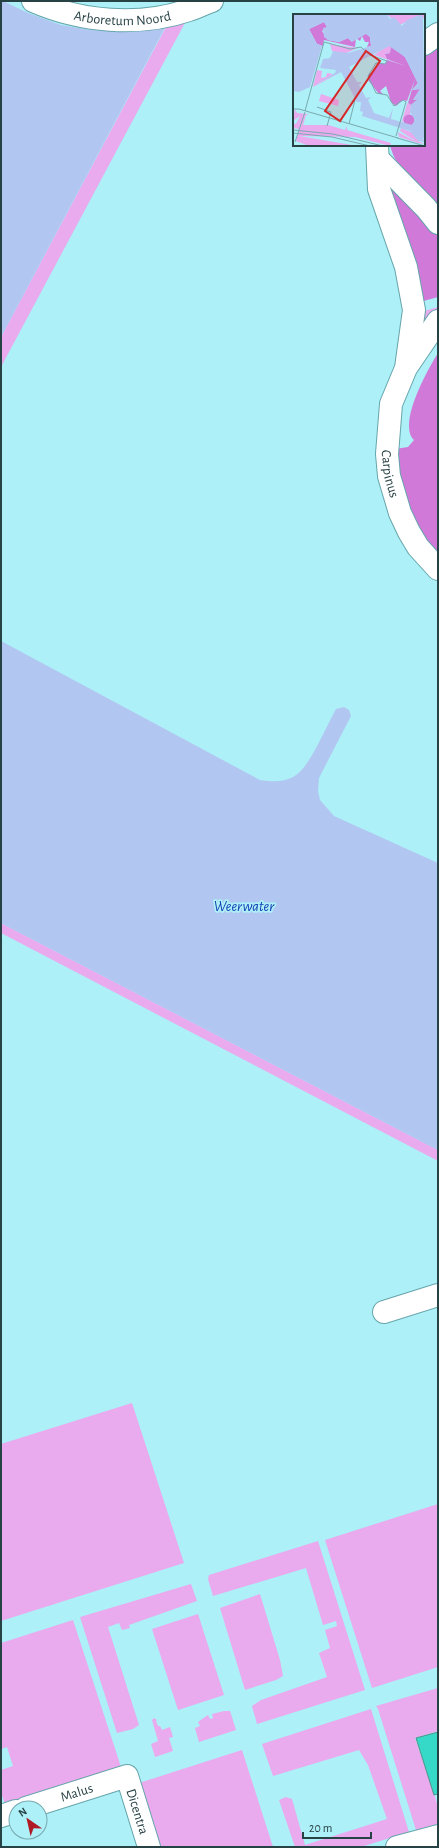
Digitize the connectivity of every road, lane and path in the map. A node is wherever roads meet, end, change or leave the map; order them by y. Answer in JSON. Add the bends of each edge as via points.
{"nodes":[{"id":1,"x":33,"y":1,"type":"edge"},
{"id":2,"x":212,"y":1,"type":"edge"},
{"id":3,"x":438,"y":34,"type":"edge"},
{"id":4,"x":425,"y":43,"type":"edge"},
{"id":5,"x":378,"y":152,"type":"edge"},
{"id":6,"x":438,"y":223,"type":"edge"},
{"id":7,"x":438,"y":321,"type":"edge"},
{"id":8,"x":406,"y":368,"type":"junction"},
{"id":9,"x":438,"y":569,"type":"edge"},
{"id":10,"x":438,"y":1295,"type":"edge"},
{"id":11,"x":384,"y":1312,"type":"dead end"},
{"id":12,"x":127,"y":1776,"type":"joint"},
{"id":13,"x":48,"y":1801,"type":"edge"},
{"id":14,"x":438,"y":1836,"type":"edge"},
{"id":15,"x":149,"y":1847,"type":"edge"},
{"id":16,"x":397,"y":1847,"type":"edge"}],
"edges":[{"from":1,"to":2,"type":"street","name":"Arboretum Noord","via":[[79,15],[125,20],[158,17]]},
{"from":3,"to":4,"type":"street"},
{"from":5,"to":6,"type":"street","name":"Carpinus"},
{"from":5,"to":8,"type":"street","name":"Carpinus","via":[[379,189],[411,286],[414,310]]},
{"from":7,"to":8,"type":"street","name":"Carpinus"},
{"from":8,"to":9,"type":"street","name":"Carpinus","via":[[391,404],[387,454],[389,476],[400,513],[409,532],[418,547]]},
{"from":10,"to":11,"type":"street"},
{"from":12,"to":13,"type":"street","name":"Malus"},
{"from":12,"to":15,"type":"street","name":"Dicentra"},
{"from":14,"to":16,"type":"street"}]}
